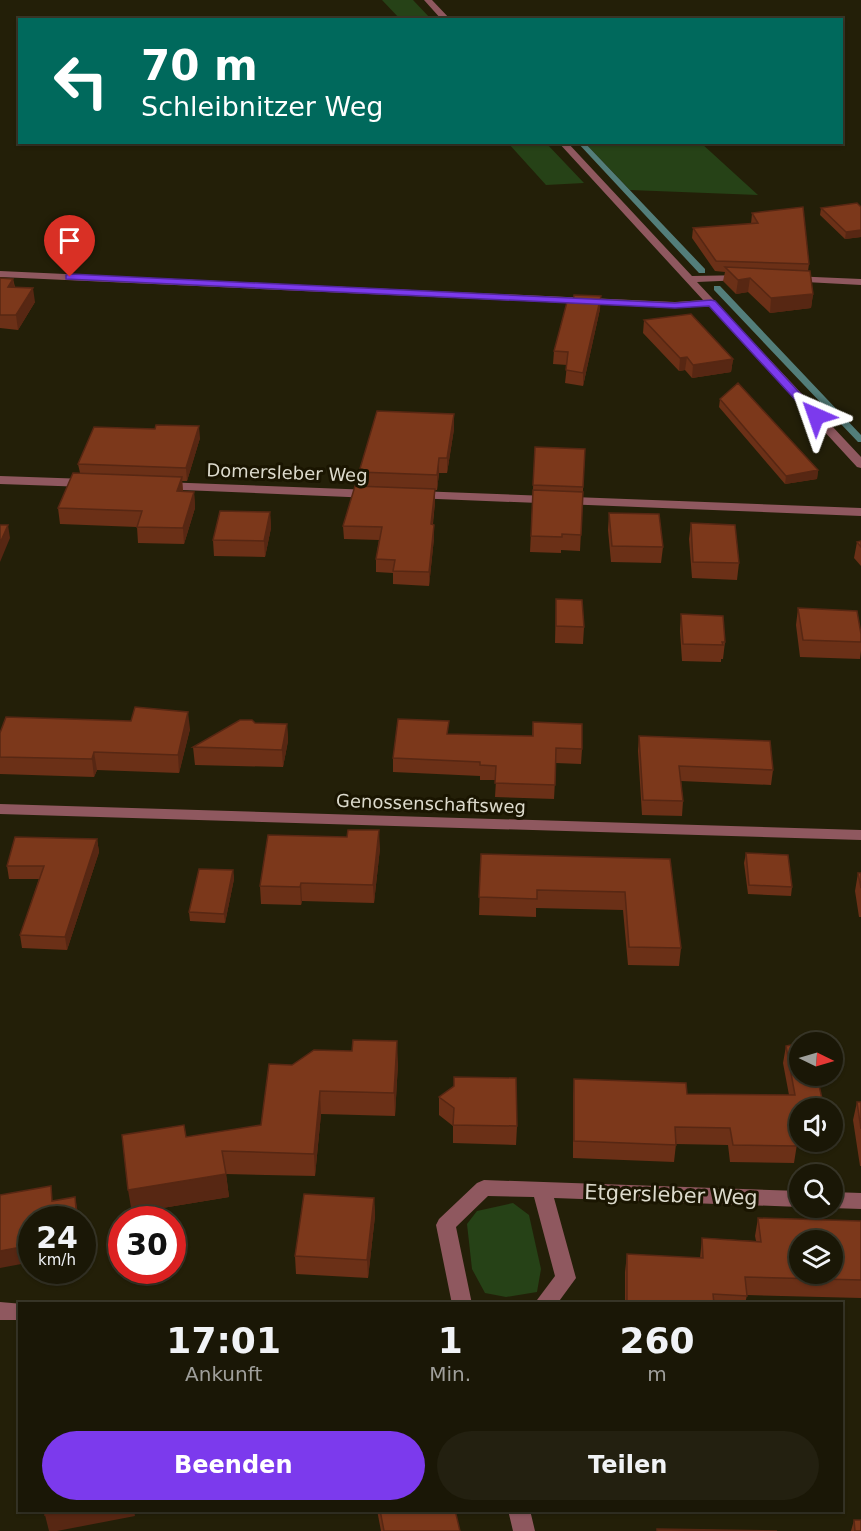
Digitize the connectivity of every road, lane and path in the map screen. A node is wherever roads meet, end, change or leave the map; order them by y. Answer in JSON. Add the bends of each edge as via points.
{"nodes":[{"id":1,"x":428,"y":0,"type":"edge"},
{"id":2,"x":445,"y":18,"type":"edge"},
{"id":3,"x":564,"y":144,"type":"edge"},
{"id":4,"x":0,"y":274,"type":"edge"},
{"id":5,"x":755,"y":278,"type":"edge"},
{"id":6,"x":689,"y":279,"type":"junction"},
{"id":7,"x":779,"y":279,"type":"edge"},
{"id":8,"x":861,"y":282,"type":"edge"},
{"id":9,"x":711,"y":303,"type":"junction"},
{"id":10,"x":861,"y":464,"type":"edge"},
{"id":11,"x":0,"y":480,"type":"edge"},
{"id":12,"x":96,"y":483,"type":"edge"},
{"id":13,"x":144,"y":485,"type":"edge"},
{"id":14,"x":383,"y":494,"type":"edge"},
{"id":15,"x":407,"y":495,"type":"edge"},
{"id":16,"x":861,"y":512,"type":"edge"},
{"id":17,"x":0,"y":809,"type":"edge"},
{"id":18,"x":861,"y":835,"type":"edge"},
{"id":19,"x":542,"y":1191,"type":"junction"},
{"id":20,"x":789,"y":1199,"type":"edge"},
{"id":21,"x":843,"y":1200,"type":"edge"},
{"id":22,"x":861,"y":1201,"type":"edge"},
{"id":23,"x":462,"y":1302,"type":"edge"},
{"id":24,"x":546,"y":1302,"type":"edge"},
{"id":25,"x":0,"y":1311,"type":"edge"},
{"id":26,"x":18,"y":1311,"type":"edge"},
{"id":27,"x":520,"y":1512,"type":"edge"},
{"id":28,"x":525,"y":1531,"type":"edge"}],
"edges":[{"from":1,"to":2,"type":"street"},
{"from":3,"to":6,"type":"street"},
{"from":4,"to":9,"type":"street","via":[[663,305]]},
{"from":5,"to":6,"type":"street"},
{"from":6,"to":9,"type":"street"},
{"from":7,"to":8,"type":"street"},
{"from":9,"to":10,"type":"street"},
{"from":11,"to":12,"type":"street"},
{"from":13,"to":14,"type":"street","name":"Domersleber Weg"},
{"from":15,"to":16,"type":"street"},
{"from":17,"to":18,"type":"street","name":"Genossenschaftsweg"},
{"from":19,"to":20,"type":"street","name":"Etgersleber Weg"},
{"from":19,"to":23,"type":"street","name":"Etgersleber Weg","via":[[484,1188],[446,1225]]},
{"from":19,"to":24,"type":"street","via":[[566,1278]]},
{"from":21,"to":22,"type":"street"},
{"from":25,"to":26,"type":"street"},
{"from":27,"to":28,"type":"street"}]}
